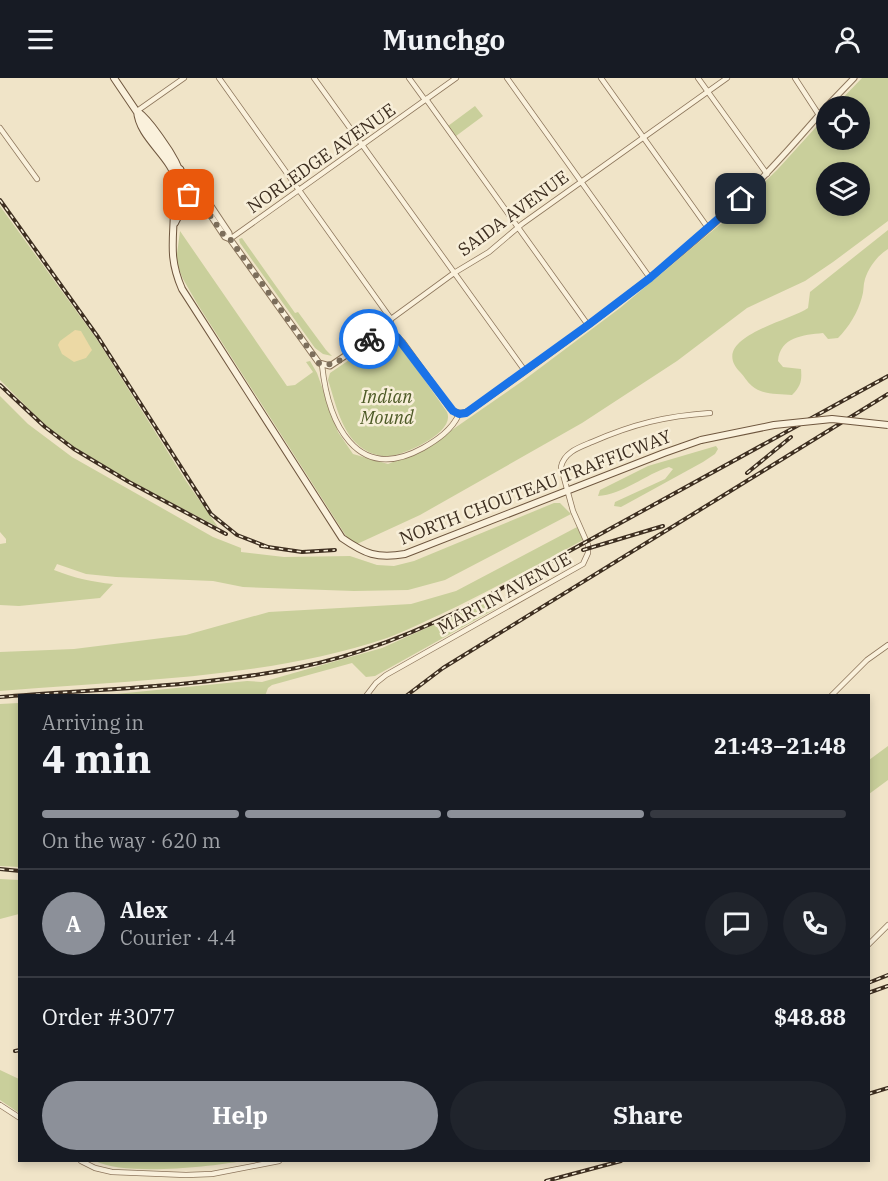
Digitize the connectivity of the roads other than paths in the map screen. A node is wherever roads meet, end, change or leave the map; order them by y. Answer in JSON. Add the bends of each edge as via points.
{"nodes":[{"id":1,"x":114,"y":78,"type":"edge"},
{"id":2,"x":184,"y":78,"type":"edge"},
{"id":3,"x":219,"y":78,"type":"edge"},
{"id":4,"x":314,"y":78,"type":"edge"},
{"id":5,"x":409,"y":78,"type":"edge"},
{"id":6,"x":456,"y":78,"type":"edge"},
{"id":7,"x":507,"y":78,"type":"edge"},
{"id":8,"x":601,"y":78,"type":"edge"},
{"id":9,"x":698,"y":78,"type":"edge"},
{"id":10,"x":727,"y":78,"type":"edge"},
{"id":11,"x":795,"y":78,"type":"edge"},
{"id":12,"x":854,"y":78,"type":"edge"},
{"id":13,"x":708,"y":92,"type":"junction"},
{"id":14,"x":837,"y":96,"type":"edge"},
{"id":15,"x":426,"y":100,"type":"junction"},
{"id":16,"x":816,"y":110,"type":"edge"},
{"id":17,"x":137,"y":111,"type":"junction"},
{"id":18,"x":816,"y":118,"type":"edge"},
{"id":19,"x":0,"y":128,"type":"edge"},
{"id":20,"x":644,"y":138,"type":"junction"},
{"id":21,"x":361,"y":146,"type":"junction"},
{"id":22,"x":180,"y":169,"type":"junction"},
{"id":23,"x":766,"y":174,"type":"junction"},
{"id":24,"x":37,"y":179,"type":"dead end"},
{"id":25,"x":581,"y":182,"type":"junction"},
{"id":26,"x":299,"y":190,"type":"junction"},
{"id":27,"x":198,"y":194,"type":"junction"},
{"id":28,"x":182,"y":203,"type":"junction"},
{"id":29,"x":175,"y":223,"type":"junction"},
{"id":30,"x":518,"y":227,"type":"junction"},
{"id":31,"x":708,"y":228,"type":"junction"},
{"id":32,"x":230,"y":239,"type":"junction"},
{"id":33,"x":454,"y":273,"type":"junction"},
{"id":34,"x":650,"y":278,"type":"junction"},
{"id":35,"x":391,"y":319,"type":"junction"},
{"id":36,"x":588,"y":325,"type":"junction"},
{"id":37,"x":389,"y":333,"type":"junction"},
{"id":38,"x":322,"y":365,"type":"junction"},
{"id":39,"x":525,"y":371,"type":"junction"},
{"id":40,"x":710,"y":413,"type":"dead end"},
{"id":41,"x":459,"y":414,"type":"junction"},
{"id":42,"x":888,"y":425,"type":"edge"},
{"id":43,"x":566,"y":491,"type":"junction"},
{"id":44,"x":888,"y":645,"type":"edge"},
{"id":45,"x":368,"y":694,"type":"edge"},
{"id":46,"x":833,"y":694,"type":"edge"},
{"id":47,"x":888,"y":925,"type":"edge"},
{"id":48,"x":870,"y":943,"type":"edge"},
{"id":49,"x":0,"y":1105,"type":"edge"},
{"id":50,"x":18,"y":1117,"type":"edge"},
{"id":51,"x":83,"y":1162,"type":"edge"},
{"id":52,"x":274,"y":1162,"type":"edge"}],
"edges":[{"from":1,"to":17,"type":"main road"},
{"from":2,"to":17,"type":"street"},
{"from":3,"to":26,"type":"street"},
{"from":4,"to":21,"type":"street"},
{"from":5,"to":15,"type":"street"},
{"from":6,"to":15,"type":"street","name":"NORLEDGE AVENUE"},
{"from":7,"to":25,"type":"street"},
{"from":8,"to":20,"type":"street"},
{"from":9,"to":13,"type":"street"},
{"from":10,"to":13,"type":"street","name":"SAIDA AVENUE"},
{"from":11,"to":16,"type":"street"},
{"from":12,"to":14,"type":"street"},
{"from":13,"to":20,"type":"street","name":"SAIDA AVENUE"},
{"from":13,"to":23,"type":"street"},
{"from":15,"to":21,"type":"street","name":"NORLEDGE AVENUE"},
{"from":15,"to":30,"type":"street"},
{"from":17,"to":22,"type":"main road","via":[[147,119]]},
{"from":17,"to":29,"type":"main road","name":"NORTH CHOUTEAU TRAFFICWAY","via":[[138,122],[177,185]]},
{"from":18,"to":23,"type":"street"},
{"from":19,"to":24,"type":"street"},
{"from":20,"to":25,"type":"street","name":"SAIDA AVENUE"},
{"from":20,"to":31,"type":"street"},
{"from":21,"to":26,"type":"street","name":"NORLEDGE AVENUE"},
{"from":21,"to":33,"type":"street"},
{"from":22,"to":27,"type":"street"},
{"from":22,"to":28,"type":"main road","name":"NORTH CHOUTEAU TRAFFICWAY"},
{"from":23,"to":31,"type":"street"},
{"from":25,"to":30,"type":"street","name":"SAIDA AVENUE"},
{"from":25,"to":34,"type":"street"},
{"from":26,"to":32,"type":"street","name":"NORLEDGE AVENUE"},
{"from":26,"to":35,"type":"street"},
{"from":27,"to":28,"type":"street","via":[[189,195]]},
{"from":27,"to":32,"type":"street"},
{"from":28,"to":29,"type":"main road","name":"NORTH CHOUTEAU TRAFFICWAY"},
{"from":29,"to":43,"type":"main road","name":"NORTH CHOUTEAU TRAFFICWAY","via":[[172,256],[182,289],[342,538],[350,544],[373,555],[405,554]]},
{"from":30,"to":33,"type":"street","name":"SAIDA AVENUE","via":[[489,252]]},
{"from":30,"to":36,"type":"street"},
{"from":31,"to":34,"type":"street"},
{"from":32,"to":38,"type":"street"},
{"from":33,"to":35,"type":"street","name":"SAIDA AVENUE"},
{"from":33,"to":39,"type":"street"},
{"from":34,"to":36,"type":"street"},
{"from":35,"to":37,"type":"street"},
{"from":36,"to":39,"type":"street"},
{"from":37,"to":38,"type":"street","via":[[376,335],[334,364]]},
{"from":37,"to":41,"type":"street","via":[[401,340],[450,408]]},
{"from":38,"to":41,"type":"street","via":[[333,410],[345,435],[364,455],[386,460],[406,456],[430,444],[455,423]]},
{"from":39,"to":41,"type":"street"},
{"from":40,"to":43,"type":"street","name":"MARTIN AVENUE","via":[[646,421],[573,450],[562,460]]},
{"from":42,"to":43,"type":"main road","name":"NORTH CHOUTEAU TRAFFICWAY","bridge":true,"via":[[832,419],[774,424],[701,440]]},
{"from":43,"to":45,"type":"street","name":"MARTIN AVENUE","via":[[588,545],[583,564],[386,675]]},
{"from":44,"to":46,"type":"street"},
{"from":47,"to":48,"type":"street"},
{"from":49,"to":50,"type":"street"},
{"from":51,"to":52,"type":"street","via":[[112,1172],[186,1175]]}]}
